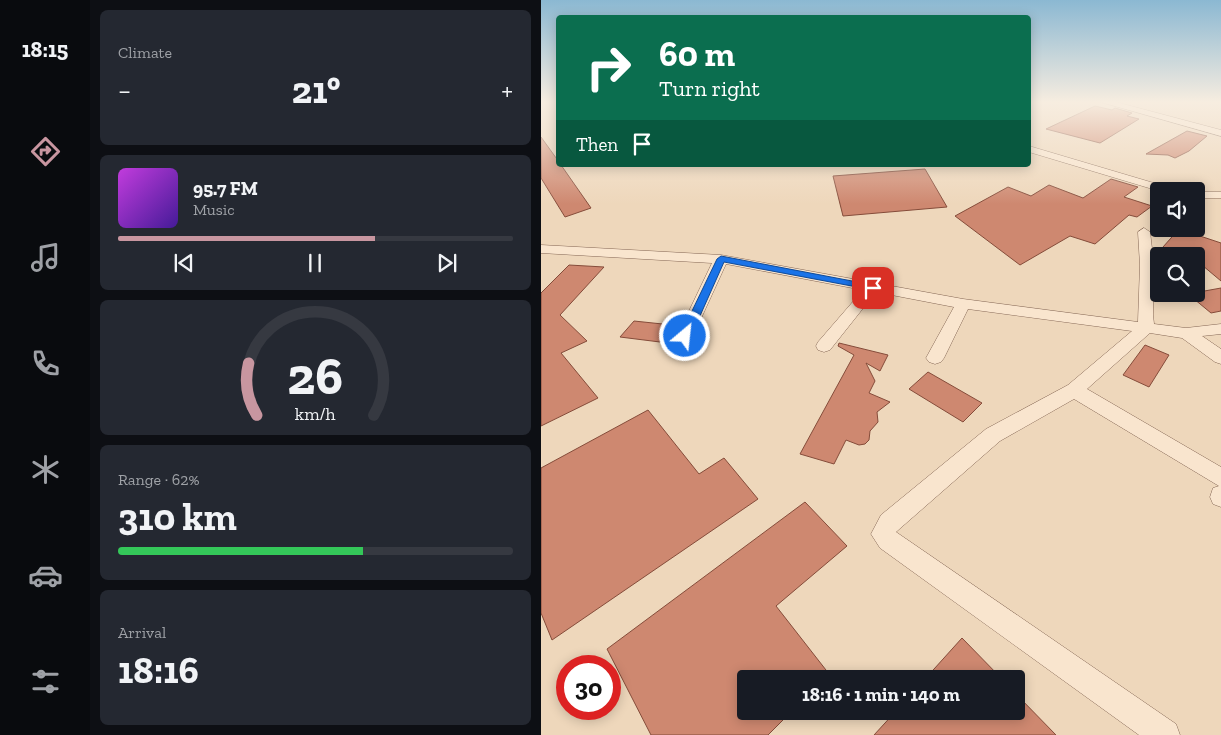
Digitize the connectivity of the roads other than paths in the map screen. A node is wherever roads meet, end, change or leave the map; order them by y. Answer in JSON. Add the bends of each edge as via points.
{"nodes":[{"id":1,"x":1031,"y":150,"type":"edge"},
{"id":2,"x":1150,"y":185,"type":"edge"},
{"id":3,"x":1205,"y":195,"type":"edge"},
{"id":4,"x":1221,"y":195,"type":"edge"},
{"id":5,"x":1144,"y":232,"type":"dead end"},
{"id":6,"x":541,"y":249,"type":"edge"},
{"id":7,"x":721,"y":259,"type":"junction"},
{"id":8,"x":873,"y":288,"type":"junction"},
{"id":9,"x":963,"y":304,"type":"junction"},
{"id":10,"x":1147,"y":327,"type":"junction"},
{"id":11,"x":1221,"y":329,"type":"edge"},
{"id":12,"x":1186,"y":332,"type":"junction"},
{"id":13,"x":685,"y":336,"type":"dead end"},
{"id":14,"x":824,"y":346,"type":"dead end"},
{"id":15,"x":935,"y":358,"type":"dead end"},
{"id":16,"x":1221,"y":358,"type":"edge"},
{"id":17,"x":1074,"y":390,"type":"junction"},
{"id":18,"x":1221,"y":478,"type":"edge"},
{"id":19,"x":1165,"y":735,"type":"edge"}],
"edges":[{"from":1,"to":2,"type":"street"},
{"from":3,"to":4,"type":"street"},
{"from":5,"to":10,"type":"street"},
{"from":6,"to":7,"type":"street"},
{"from":7,"to":8,"type":"street"},
{"from":7,"to":13,"type":"street"},
{"from":8,"to":9,"type":"street"},
{"from":8,"to":14,"type":"street"},
{"from":9,"to":10,"type":"street"},
{"from":9,"to":15,"type":"street"},
{"from":10,"to":12,"type":"street"},
{"from":10,"to":17,"type":"street"},
{"from":11,"to":12,"type":"street"},
{"from":12,"to":16,"type":"street"},
{"from":17,"to":18,"type":"street"},
{"from":17,"to":19,"type":"street","via":[[993,435],[889,522],[883,534]]}]}
